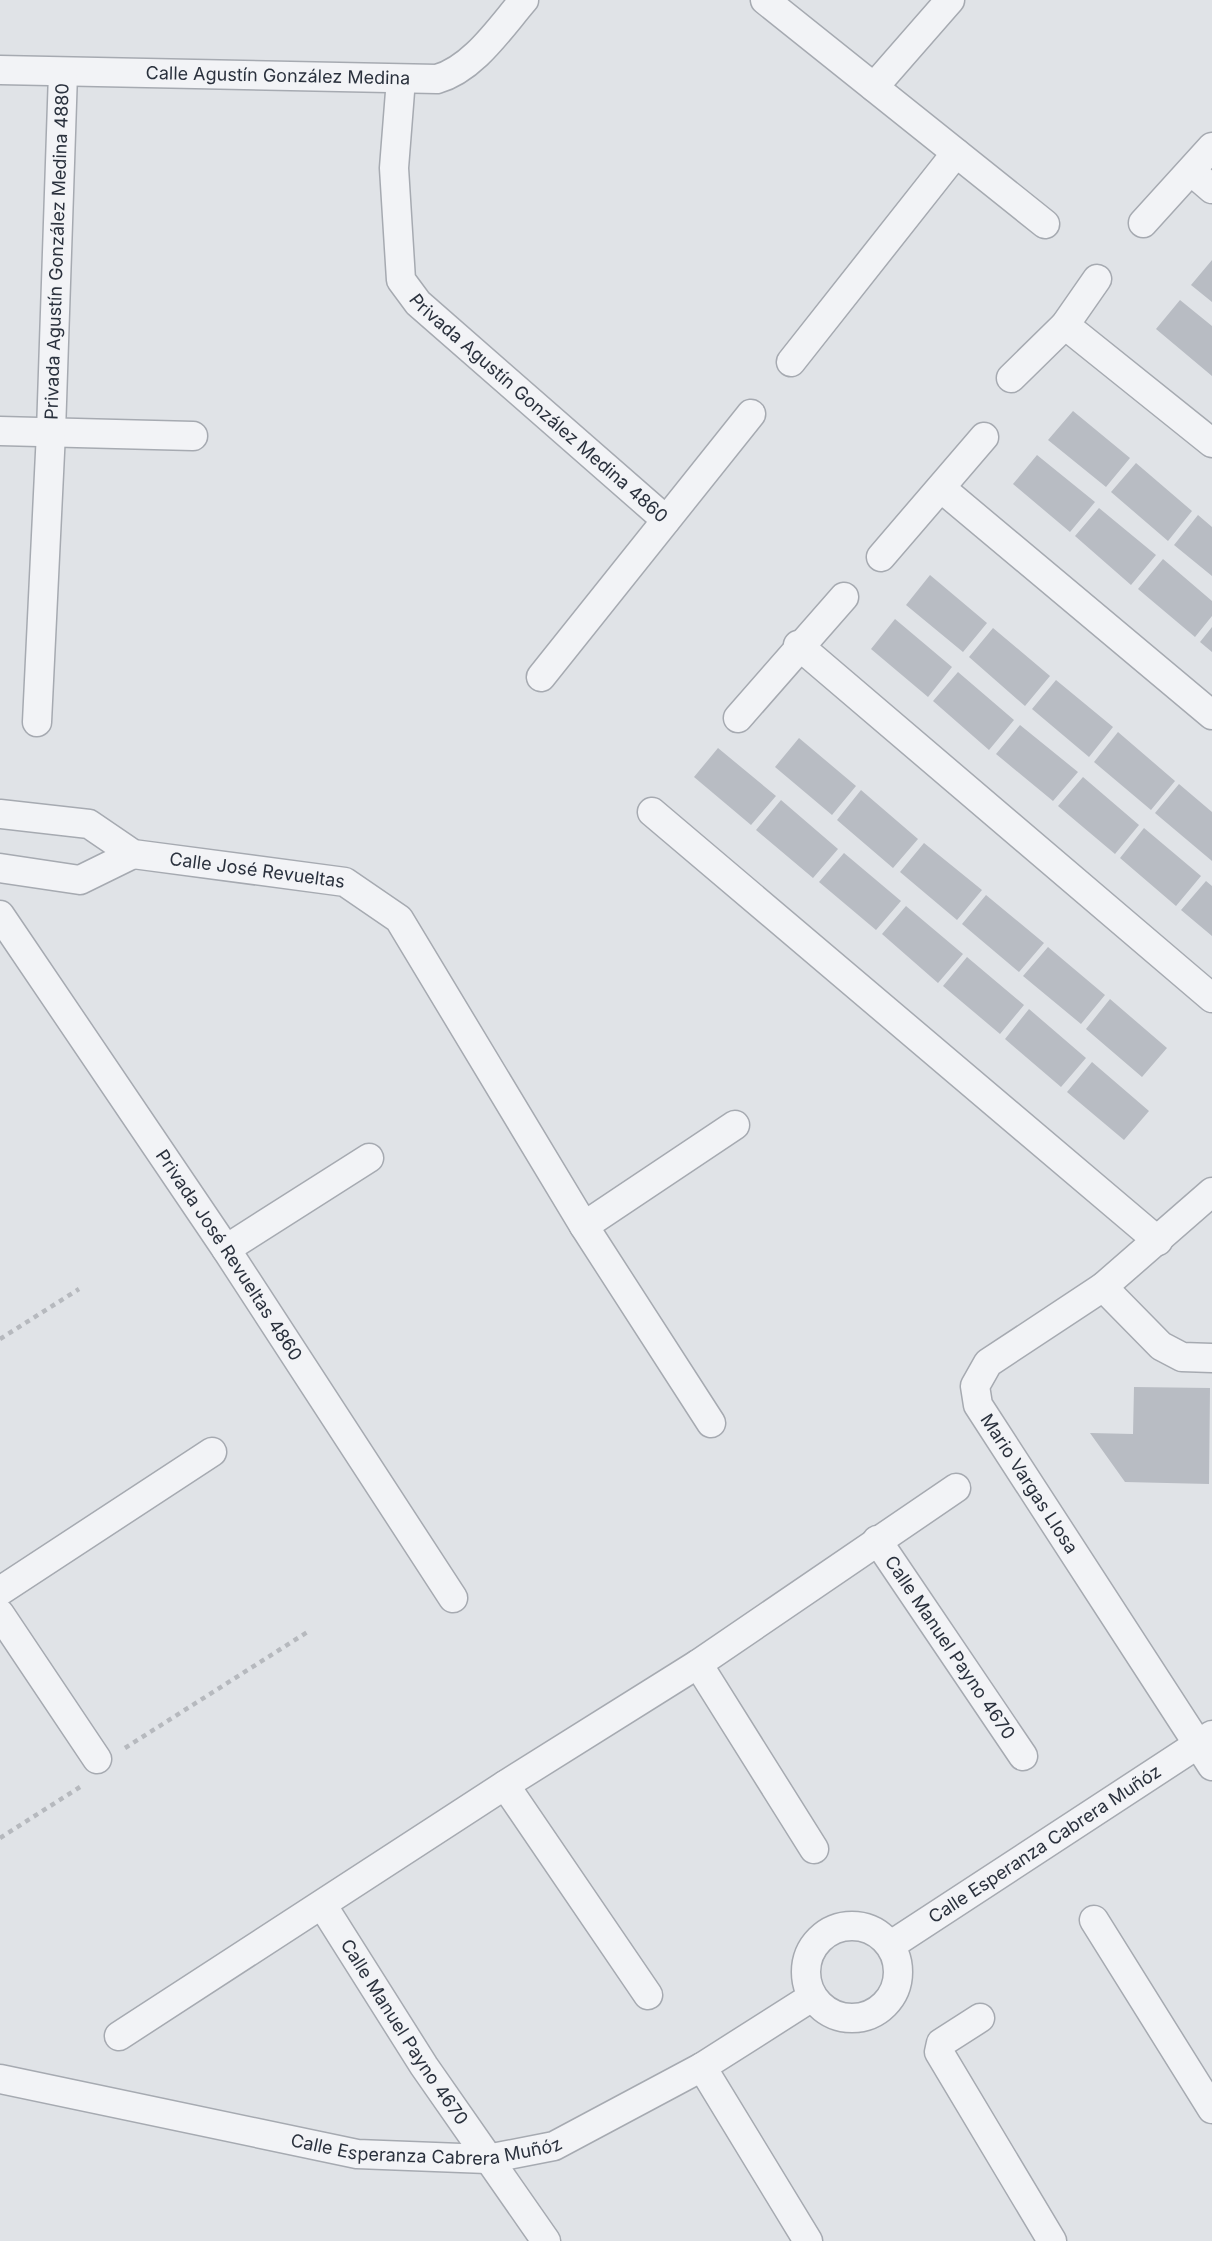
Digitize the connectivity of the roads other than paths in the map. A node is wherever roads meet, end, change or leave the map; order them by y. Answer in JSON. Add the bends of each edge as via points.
{"nodes":[{"id":1,"x":524,"y":0,"type":"edge"},
{"id":2,"x":765,"y":0,"type":"edge"},
{"id":3,"x":950,"y":0,"type":"edge"},
{"id":4,"x":0,"y":70,"type":"edge"},
{"id":5,"x":63,"y":72,"type":"junction"},
{"id":6,"x":401,"y":79,"type":"junction"},
{"id":7,"x":874,"y":87,"type":"junction"},
{"id":8,"x":1212,"y":147,"type":"edge"},
{"id":9,"x":956,"y":153,"type":"junction"},
{"id":10,"x":1191,"y":171,"type":"junction"},
{"id":11,"x":1212,"y":189,"type":"edge"},
{"id":12,"x":1143,"y":223,"type":"dead end"},
{"id":13,"x":1045,"y":224,"type":"dead end"},
{"id":14,"x":1097,"y":279,"type":"dead end"},
{"id":15,"x":1065,"y":325,"type":"junction"},
{"id":16,"x":790,"y":362,"type":"dead end"},
{"id":17,"x":1012,"y":378,"type":"dead end"},
{"id":18,"x":751,"y":414,"type":"dead end"},
{"id":19,"x":0,"y":431,"type":"edge"},
{"id":20,"x":51,"y":432,"type":"junction"},
{"id":21,"x":193,"y":436,"type":"dead end"},
{"id":22,"x":984,"y":437,"type":"dead end"},
{"id":23,"x":1212,"y":443,"type":"edge"},
{"id":24,"x":941,"y":488,"type":"junction"},
{"id":25,"x":666,"y":520,"type":"junction"},
{"id":26,"x":881,"y":557,"type":"dead end"},
{"id":27,"x":844,"y":597,"type":"dead end"},
{"id":28,"x":799,"y":645,"type":"junction"},
{"id":29,"x":541,"y":677,"type":"dead end"},
{"id":30,"x":1212,"y":715,"type":"edge"},
{"id":31,"x":738,"y":718,"type":"dead end"},
{"id":32,"x":37,"y":722,"type":"dead end"},
{"id":33,"x":652,"y":812,"type":"dead end"},
{"id":34,"x":0,"y":814,"type":"edge"},
{"id":35,"x":133,"y":854,"type":"junction"},
{"id":36,"x":0,"y":868,"type":"edge"},
{"id":37,"x":0,"y":915,"type":"edge"},
{"id":38,"x":1212,"y":998,"type":"edge"},
{"id":39,"x":735,"y":1125,"type":"dead end"},
{"id":40,"x":369,"y":1158,"type":"dead end"},
{"id":41,"x":1212,"y":1192,"type":"edge"},
{"id":42,"x":584,"y":1226,"type":"junction"},
{"id":43,"x":1158,"y":1241,"type":"junction"},
{"id":44,"x":226,"y":1249,"type":"junction"},
{"id":45,"x":1103,"y":1287,"type":"junction"},
{"id":46,"x":1212,"y":1358,"type":"edge"},
{"id":47,"x":711,"y":1423,"type":"dead end"},
{"id":48,"x":212,"y":1452,"type":"dead end"},
{"id":49,"x":956,"y":1488,"type":"dead end"},
{"id":50,"x":877,"y":1540,"type":"junction"},
{"id":51,"x":0,"y":1591,"type":"edge"},
{"id":52,"x":453,"y":1598,"type":"dead end"},
{"id":53,"x":0,"y":1614,"type":"edge"},
{"id":54,"x":698,"y":1664,"type":"junction"},
{"id":55,"x":1207,"y":1748,"type":"edge"},
{"id":56,"x":1023,"y":1756,"type":"dead end"},
{"id":57,"x":97,"y":1759,"type":"dead end"},
{"id":58,"x":505,"y":1785,"type":"junction"},
{"id":59,"x":814,"y":1849,"type":"dead end"},
{"id":60,"x":323,"y":1906,"type":"junction"},
{"id":61,"x":1094,"y":1920,"type":"dead end"},
{"id":62,"x":891,"y":1945,"type":"junction"},
{"id":63,"x":648,"y":1995,"type":"dead end"},
{"id":64,"x":812,"y":1997,"type":"junction"},
{"id":65,"x":980,"y":2018,"type":"dead end"},
{"id":66,"x":119,"y":2035,"type":"dead end"},
{"id":67,"x":702,"y":2067,"type":"junction"},
{"id":68,"x":2,"y":2077,"type":"edge"},
{"id":69,"x":1212,"y":2109,"type":"edge"},
{"id":70,"x":486,"y":2159,"type":"junction"},
{"id":71,"x":545,"y":2241,"type":"edge"},
{"id":72,"x":808,"y":2241,"type":"edge"},
{"id":73,"x":1052,"y":2241,"type":"edge"}],
"edges":[{"from":1,"to":6,"type":"street","name":"Calle Agustín González Medina","via":[[452,75]]},
{"from":2,"to":7,"type":"street"},
{"from":3,"to":7,"type":"street"},
{"from":4,"to":5,"type":"street","name":"Calle Agustín González Medina"},
{"from":5,"to":6,"type":"street","name":"Calle Agustín González Medina"},
{"from":5,"to":20,"type":"street","name":"Privada Agustín González Medina 4880"},
{"from":6,"to":25,"type":"street","name":"Privada Agustín González Medina 4860","via":[[394,168],[401,280],[418,303]]},
{"from":7,"to":9,"type":"street"},
{"from":8,"to":10,"type":"street"},
{"from":9,"to":13,"type":"street"},
{"from":9,"to":16,"type":"street"},
{"from":10,"to":11,"type":"street"},
{"from":10,"to":12,"type":"street"},
{"from":14,"to":15,"type":"street"},
{"from":15,"to":17,"type":"street"},
{"from":15,"to":23,"type":"street"},
{"from":18,"to":25,"type":"street","name":"Privada Agustín González Medina 4860"},
{"from":19,"to":20,"type":"street","name":"Privada Agustín González Medina 4880"},
{"from":20,"to":21,"type":"street","name":"Privada Agustín González Medina 4880"},
{"from":20,"to":32,"type":"street","name":"Privada Agustín González Medina 4880"},
{"from":22,"to":24,"type":"street"},
{"from":24,"to":26,"type":"street"},
{"from":24,"to":30,"type":"street"},
{"from":25,"to":29,"type":"street"},
{"from":27,"to":28,"type":"street"},
{"from":28,"to":31,"type":"street"},
{"from":28,"to":38,"type":"street"},
{"from":33,"to":43,"type":"street"},
{"from":34,"to":35,"type":"street","name":"Calle José Revueltas","via":[[89,824]]},
{"from":35,"to":36,"type":"street","via":[[80,880]]},
{"from":35,"to":42,"type":"street","name":"Calle José Revueltas","via":[[345,882],[399,919]]},
{"from":37,"to":44,"type":"street","name":"Privada José Revueltas 4860"},
{"from":39,"to":42,"type":"street"},
{"from":40,"to":44,"type":"street"},
{"from":41,"to":43,"type":"street","name":"Mario Vargas Llosa"},
{"from":42,"to":47,"type":"street"},
{"from":43,"to":45,"type":"street","name":"Mario Vargas Llosa"},
{"from":44,"to":52,"type":"street","name":"Privada José Revueltas 4860"},
{"from":45,"to":46,"type":"street","via":[[1161,1346],[1182,1357]]},
{"from":45,"to":55,"type":"street","name":"Mario Vargas Llosa","via":[[988,1363],[975,1386],[978,1405]]},
{"from":48,"to":51,"type":"street"},
{"from":49,"to":50,"type":"street","name":"Calle Manuel Payno 4670"},
{"from":50,"to":54,"type":"street","name":"Calle Manuel Payno 4670"},
{"from":50,"to":56,"type":"street","name":"Calle Manuel Payno 4670"},
{"from":53,"to":57,"type":"street"},
{"from":54,"to":58,"type":"street","name":"Calle Manuel Payno 4670"},
{"from":54,"to":59,"type":"street"},
{"from":55,"to":62,"type":"street","name":"Calle Esperanza Cabrera Muñóz"},
{"from":58,"to":60,"type":"street","name":"Calle Manuel Payno 4670"},
{"from":58,"to":63,"type":"street"},
{"from":60,"to":66,"type":"street","name":"Calle Manuel Payno 4670"},
{"from":60,"to":70,"type":"street","name":"Calle Manuel Payno 4670"},
{"from":61,"to":69,"type":"street"},
{"from":62,"to":64,"type":"street","via":[[868,1927],[840,1926],[816,1942],[805,1969]]},
{"from":62,"to":64,"type":"street","via":[[899,1985],[884,2008],[859,2019],[832,2015]]},
{"from":64,"to":67,"type":"street","name":"Calle Esperanza Cabrera Muñóz"},
{"from":65,"to":73,"type":"street","via":[[941,2043],[939,2052]]},
{"from":67,"to":70,"type":"street","name":"Calle Esperanza Cabrera Muñóz","via":[[554,2146]]},
{"from":67,"to":72,"type":"street"},
{"from":68,"to":70,"type":"street","name":"Calle Esperanza Cabrera Muñóz","via":[[357,2154]]},
{"from":70,"to":71,"type":"street","name":"Calle Manuel Payno 4670"}]}
